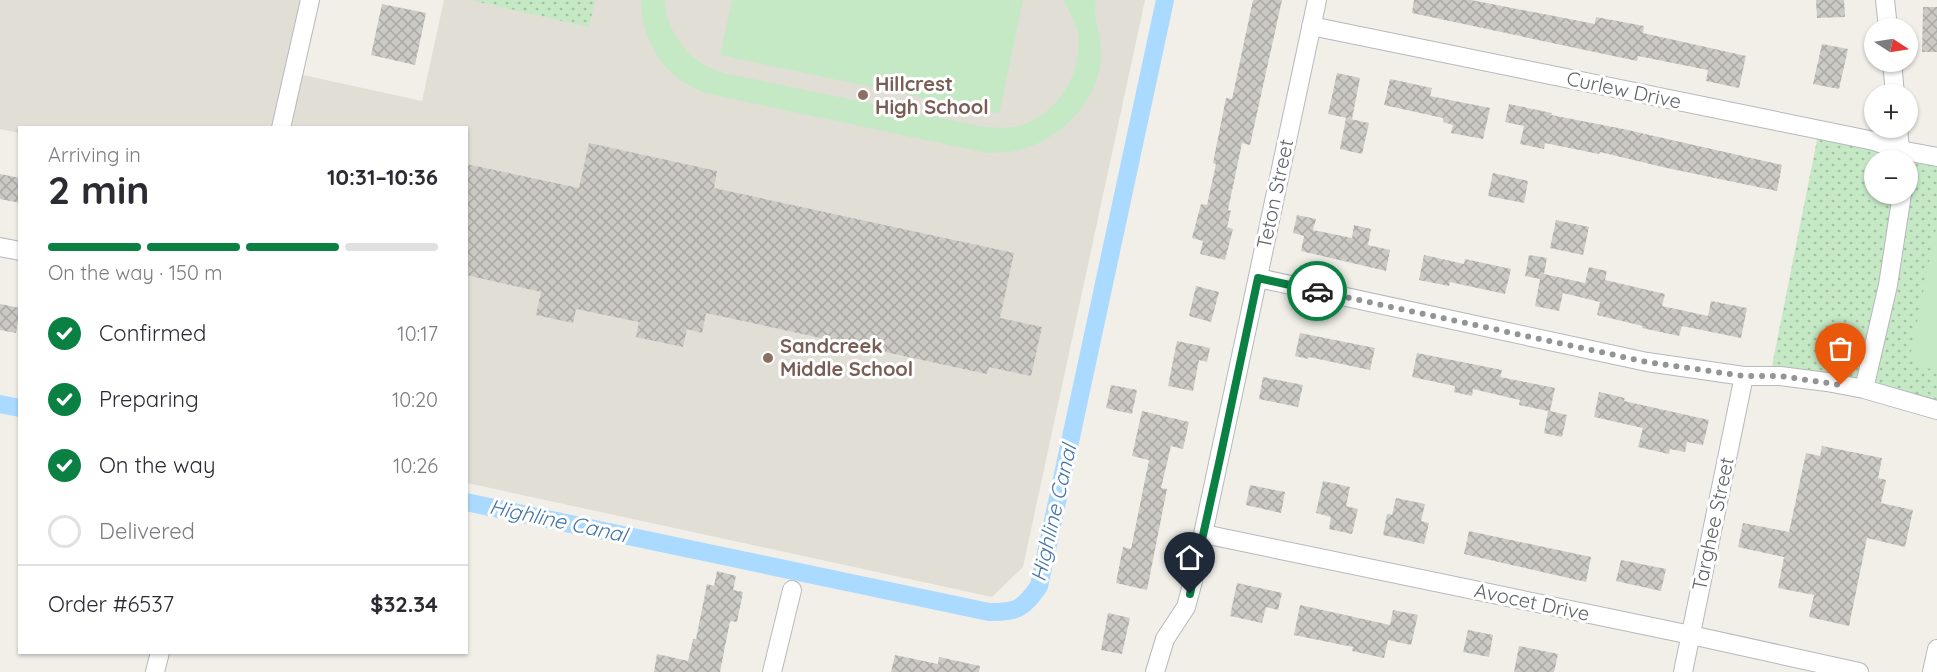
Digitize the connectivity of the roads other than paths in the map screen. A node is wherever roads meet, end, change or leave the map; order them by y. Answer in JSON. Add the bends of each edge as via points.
{"nodes":[{"id":1,"x":310,"y":0,"type":"edge"},
{"id":2,"x":1317,"y":0,"type":"edge"},
{"id":3,"x":1886,"y":0,"type":"edge"},
{"id":4,"x":1887,"y":18,"type":"edge"},
{"id":5,"x":1311,"y":26,"type":"junction"},
{"id":6,"x":281,"y":126,"type":"edge"},
{"id":7,"x":1891,"y":150,"type":"edge"},
{"id":8,"x":1918,"y":156,"type":"edge"},
{"id":9,"x":1937,"y":157,"type":"edge"},
{"id":10,"x":1900,"y":204,"type":"edge"},
{"id":11,"x":0,"y":247,"type":"edge"},
{"id":12,"x":18,"y":251,"type":"edge"},
{"id":13,"x":1258,"y":278,"type":"junction"},
{"id":14,"x":1744,"y":376,"type":"junction"},
{"id":15,"x":1864,"y":389,"type":"junction"},
{"id":16,"x":1937,"y":410,"type":"edge"},
{"id":17,"x":1204,"y":534,"type":"junction"},
{"id":18,"x":792,"y":590,"type":"dead end"},
{"id":19,"x":1691,"y":635,"type":"junction"},
{"id":20,"x":1937,"y":649,"type":"edge"},
{"id":21,"x":160,"y":654,"type":"edge"},
{"id":22,"x":155,"y":672,"type":"edge"},
{"id":23,"x":772,"y":672,"type":"edge"},
{"id":24,"x":1155,"y":672,"type":"edge"},
{"id":25,"x":1683,"y":672,"type":"edge"},
{"id":26,"x":1859,"y":672,"type":"edge"},
{"id":27,"x":1932,"y":672,"type":"edge"}],
"edges":[{"from":1,"to":6,"type":"street"},
{"from":2,"to":5,"type":"street","name":"Teton Street"},
{"from":3,"to":4,"type":"street"},
{"from":5,"to":7,"type":"street","name":"Curlew Drive","via":[[1874,141]]},
{"from":5,"to":13,"type":"street","name":"Teton Street"},
{"from":8,"to":9,"type":"street","name":"Curlew Drive"},
{"from":10,"to":15,"type":"street","via":[[1888,285]]},
{"from":11,"to":12,"type":"street"},
{"from":13,"to":14,"type":"street","via":[[1647,362]]},
{"from":13,"to":17,"type":"street","name":"Teton Street"},
{"from":14,"to":15,"type":"street","via":[[1780,376]]},
{"from":14,"to":19,"type":"street","name":"Targhee Street"},
{"from":15,"to":16,"type":"street"},
{"from":17,"to":19,"type":"street","name":"Avocet Drive"},
{"from":17,"to":24,"type":"street","name":"Teton Street","via":[[1186,607],[1165,639]]},
{"from":18,"to":23,"type":"street"},
{"from":19,"to":25,"type":"street","name":"Targhee Street"},
{"from":19,"to":26,"type":"street","name":"Avocet Drive"},
{"from":20,"to":27,"type":"street"},
{"from":21,"to":22,"type":"street"}]}
